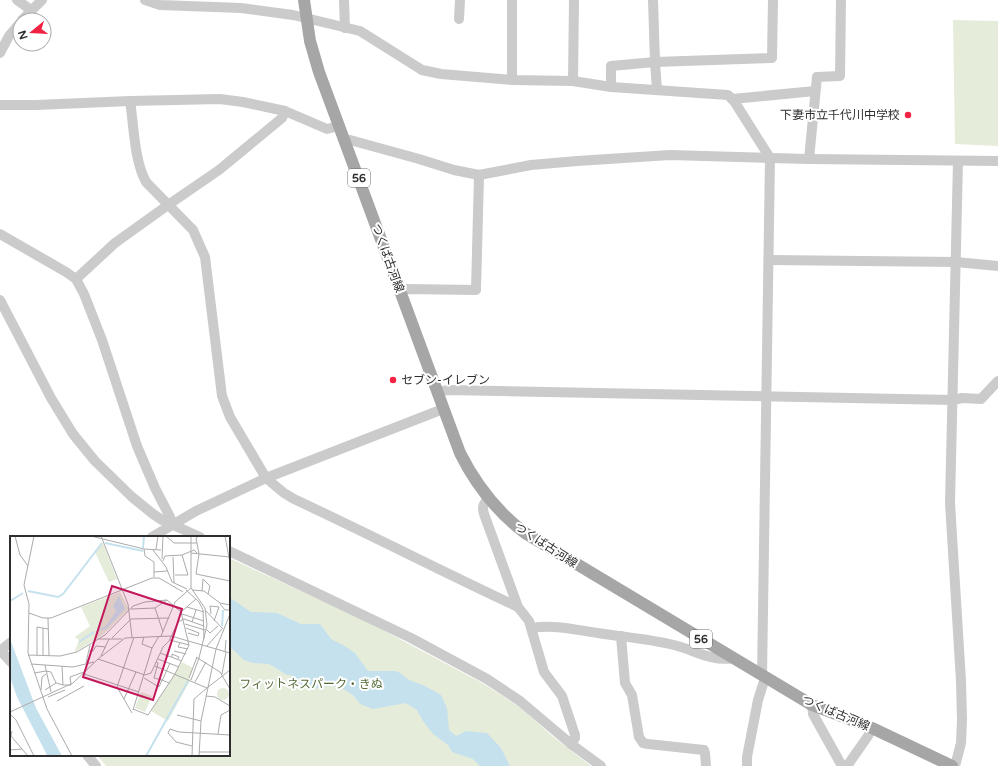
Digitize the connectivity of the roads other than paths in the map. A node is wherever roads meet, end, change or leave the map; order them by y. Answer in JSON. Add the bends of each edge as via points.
{"nodes":[{"id":1,"x":17,"y":0,"type":"edge"},
{"id":2,"x":42,"y":0,"type":"edge"},
{"id":3,"x":145,"y":0,"type":"edge"},
{"id":4,"x":304,"y":0,"type":"edge"},
{"id":5,"x":344,"y":0,"type":"edge"},
{"id":6,"x":460,"y":0,"type":"edge"},
{"id":7,"x":512,"y":0,"type":"edge"},
{"id":8,"x":574,"y":0,"type":"edge"},
{"id":9,"x":653,"y":0,"type":"edge"},
{"id":10,"x":773,"y":0,"type":"edge"},
{"id":11,"x":842,"y":0,"type":"edge"},
{"id":12,"x":31,"y":10,"type":"joint"},
{"id":13,"x":306,"y":18,"type":"junction"},
{"id":14,"x":459,"y":19,"type":"dead end"},
{"id":15,"x":345,"y":28,"type":"junction"},
{"id":16,"x":12,"y":32,"type":"edge"},
{"id":17,"x":0,"y":53,"type":"edge"},
{"id":18,"x":655,"y":62,"type":"junction"},
{"id":19,"x":512,"y":80,"type":"junction"},
{"id":20,"x":573,"y":81,"type":"junction"},
{"id":21,"x":611,"y":87,"type":"junction"},
{"id":22,"x":657,"y":90,"type":"junction"},
{"id":23,"x":816,"y":91,"type":"junction"},
{"id":24,"x":732,"y":99,"type":"junction"},
{"id":25,"x":130,"y":101,"type":"junction"},
{"id":26,"x":0,"y":104,"type":"edge"},
{"id":27,"x":285,"y":111,"type":"junction"},
{"id":28,"x":339,"y":126,"type":"junction"},
{"id":29,"x":344,"y":140,"type":"junction"},
{"id":30,"x":770,"y":158,"type":"junction"},
{"id":31,"x":809,"y":159,"type":"junction"},
{"id":32,"x":958,"y":161,"type":"junction"},
{"id":33,"x":998,"y":161,"type":"edge"},
{"id":34,"x":479,"y":175,"type":"junction"},
{"id":35,"x":168,"y":205,"type":"junction"},
{"id":36,"x":0,"y":234,"type":"edge"},
{"id":37,"x":769,"y":260,"type":"junction"},
{"id":38,"x":956,"y":262,"type":"junction"},
{"id":39,"x":998,"y":266,"type":"edge"},
{"id":40,"x":76,"y":279,"type":"junction"},
{"id":41,"x":400,"y":290,"type":"junction"},
{"id":42,"x":0,"y":300,"type":"edge"},
{"id":43,"x":998,"y":381,"type":"edge"},
{"id":44,"x":437,"y":392,"type":"junction"},
{"id":45,"x":766,"y":397,"type":"junction"},
{"id":46,"x":953,"y":400,"type":"junction"},
{"id":47,"x":443,"y":409,"type":"junction"},
{"id":48,"x":266,"y":478,"type":"junction"},
{"id":49,"x":488,"y":498,"type":"junction"},
{"id":50,"x":173,"y":524,"type":"junction"},
{"id":51,"x":154,"y":536,"type":"edge"},
{"id":52,"x":198,"y":536,"type":"edge"},
{"id":53,"x":230,"y":551,"type":"edge"},
{"id":54,"x":518,"y":607,"type":"junction"},
{"id":55,"x":532,"y":628,"type":"junction"},
{"id":56,"x":621,"y":636,"type":"junction"},
{"id":57,"x":10,"y":643,"type":"edge"},
{"id":58,"x":0,"y":650,"type":"edge"},
{"id":59,"x":733,"y":658,"type":"junction"},
{"id":60,"x":10,"y":661,"type":"edge"},
{"id":61,"x":764,"y":677,"type":"junction"},
{"id":62,"x":812,"y":705,"type":"junction"},
{"id":63,"x":872,"y":728,"type":"junction"},
{"id":64,"x":571,"y":744,"type":"junction"},
{"id":65,"x":88,"y":756,"type":"edge"},
{"id":66,"x":939,"y":763,"type":"edge"},
{"id":67,"x":96,"y":766,"type":"edge"},
{"id":68,"x":601,"y":766,"type":"edge"},
{"id":69,"x":706,"y":766,"type":"edge"},
{"id":70,"x":747,"y":766,"type":"edge"},
{"id":71,"x":842,"y":766,"type":"edge"},
{"id":72,"x":847,"y":766,"type":"edge"},
{"id":73,"x":952,"y":766,"type":"edge"},
{"id":74,"x":955,"y":766,"type":"edge"}],
"edges":[{"from":1,"to":12,"type":"street"},
{"from":2,"to":12,"type":"street"},
{"from":3,"to":13,"type":"street","via":[[160,5],[241,8]]},
{"from":4,"to":13,"type":"main road","name":"つくば古河線","number":"56"},
{"from":5,"to":15,"type":"street"},
{"from":6,"to":14,"type":"street"},
{"from":7,"to":19,"type":"street"},
{"from":8,"to":20,"type":"street"},
{"from":9,"to":18,"type":"street"},
{"from":10,"to":18,"type":"street","via":[[772,58]]},
{"from":11,"to":23,"type":"street","via":[[840,76],[817,77]]},
{"from":13,"to":15,"type":"street"},
{"from":13,"to":28,"type":"main road","name":"つくば古河線","number":"56","via":[[314,57]]},
{"from":15,"to":19,"type":"street","via":[[360,31],[422,70]]},
{"from":16,"to":17,"type":"street"},
{"from":18,"to":21,"type":"street","via":[[611,66]]},
{"from":18,"to":22,"type":"street"},
{"from":19,"to":20,"type":"street"},
{"from":20,"to":21,"type":"street"},
{"from":21,"to":22,"type":"street"},
{"from":22,"to":24,"type":"street","via":[[728,94]]},
{"from":23,"to":24,"type":"street"},
{"from":23,"to":31,"type":"street"},
{"from":24,"to":30,"type":"street"},
{"from":25,"to":26,"type":"street"},
{"from":25,"to":27,"type":"street","via":[[220,99]]},
{"from":25,"to":35,"type":"street","via":[[142,175]]},
{"from":27,"to":28,"type":"street","via":[[327,129]]},
{"from":27,"to":35,"type":"street","via":[[282,118],[234,158]]},
{"from":28,"to":29,"type":"main road","name":"つくば古河線","number":"56"},
{"from":29,"to":34,"type":"street"},
{"from":29,"to":41,"type":"main road","name":"つくば古河線","number":"56"},
{"from":30,"to":31,"type":"street"},
{"from":30,"to":34,"type":"street","via":[[670,154],[531,166]]},
{"from":30,"to":37,"type":"street"},
{"from":31,"to":32,"type":"street"},
{"from":32,"to":33,"type":"street"},
{"from":32,"to":38,"type":"street"},
{"from":34,"to":41,"type":"street","via":[[476,290]]},
{"from":35,"to":40,"type":"street","via":[[115,243]]},
{"from":35,"to":48,"type":"street","via":[[193,230],[205,257],[222,396],[230,417]]},
{"from":36,"to":40,"type":"street"},
{"from":37,"to":38,"type":"street"},
{"from":37,"to":45,"type":"street"},
{"from":38,"to":39,"type":"street"},
{"from":38,"to":46,"type":"street"},
{"from":40,"to":50,"type":"street","via":[[102,340],[137,446]]},
{"from":41,"to":44,"type":"main road","name":"つくば古河線","number":"56"},
{"from":42,"to":50,"type":"street","via":[[51,398],[73,434],[121,487],[153,514]]},
{"from":43,"to":46,"type":"street","via":[[981,399]]},
{"from":44,"to":45,"type":"street","via":[[448,390]]},
{"from":44,"to":47,"type":"main road","name":"つくば古河線","number":"56"},
{"from":45,"to":46,"type":"street"},
{"from":45,"to":61,"type":"street"},
{"from":46,"to":74,"type":"street","via":[[950,503],[962,720],[961,742]]},
{"from":47,"to":48,"type":"street"},
{"from":47,"to":49,"type":"main road","name":"つくば古河線","number":"56","via":[[466,466]]},
{"from":48,"to":50,"type":"street"},
{"from":48,"to":54,"type":"street","via":[[294,499]]},
{"from":49,"to":54,"type":"street","via":[[482,508]]},
{"from":49,"to":59,"type":"main road","name":"つくば古河線","number":"56","via":[[505,517],[525,533]]},
{"from":50,"to":51,"type":"street"},
{"from":50,"to":52,"type":"street"},
{"from":53,"to":64,"type":"street","via":[[411,638],[487,679],[520,701]]},
{"from":54,"to":55,"type":"street"},
{"from":55,"to":56,"type":"street","via":[[558,627]]},
{"from":55,"to":64,"type":"street","via":[[544,672],[562,696],[574,729],[575,738]]},
{"from":56,"to":59,"type":"street","via":[[676,646],[718,659]]},
{"from":56,"to":69,"type":"street","via":[[624,677],[632,695],[640,740],[648,744],[704,750]]},
{"from":57,"to":58,"type":"street"},
{"from":58,"to":60,"type":"street"},
{"from":59,"to":61,"type":"main road","name":"つくば古河線","number":"56"},
{"from":61,"to":62,"type":"main road","name":"つくば古河線","number":"56"},
{"from":61,"to":70,"type":"street"},
{"from":62,"to":63,"type":"main road","name":"つくば古河線","number":"56"},
{"from":62,"to":71,"type":"street","via":[[813,714]]},
{"from":63,"to":66,"type":"main road","name":"つくば古河線","number":"56"},
{"from":63,"to":72,"type":"street"},
{"from":64,"to":68,"type":"street"},
{"from":65,"to":67,"type":"street"},
{"from":66,"to":73,"type":"main road","name":"つくば古河線","number":"56"}]}
